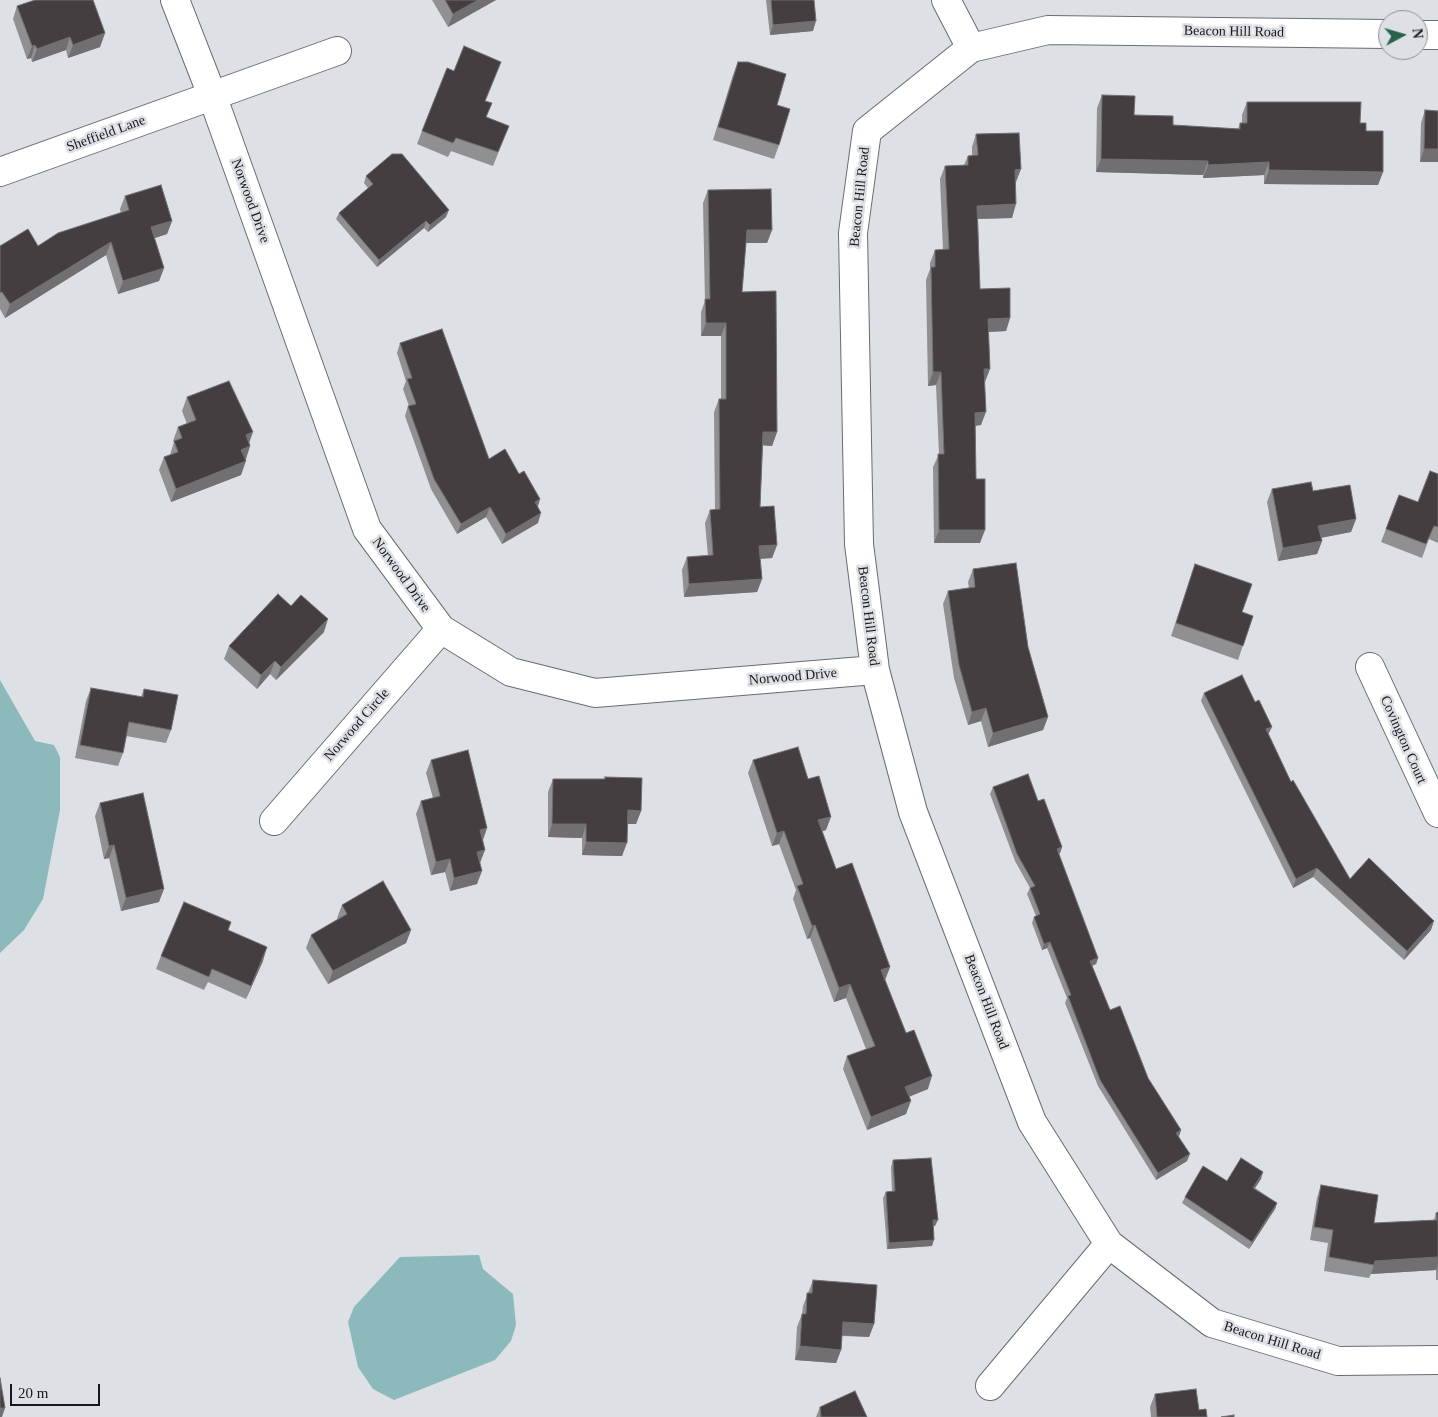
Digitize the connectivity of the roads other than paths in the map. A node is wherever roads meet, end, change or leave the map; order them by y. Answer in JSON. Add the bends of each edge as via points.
{"nodes":[{"id":1,"x":175,"y":0,"type":"edge"},
{"id":2,"x":946,"y":0,"type":"edge"},
{"id":3,"x":1378,"y":34,"type":"edge"},
{"id":4,"x":971,"y":48,"type":"junction"},
{"id":5,"x":337,"y":51,"type":"dead end"},
{"id":6,"x":212,"y":95,"type":"junction"},
{"id":7,"x":0,"y":172,"type":"edge"},
{"id":8,"x":441,"y":629,"type":"junction"},
{"id":9,"x":1370,"y":667,"type":"dead end"},
{"id":10,"x":875,"y":670,"type":"junction"},
{"id":11,"x":1438,"y":813,"type":"edge"},
{"id":12,"x":274,"y":821,"type":"dead end"},
{"id":13,"x":1108,"y":1244,"type":"junction"},
{"id":14,"x":1438,"y":1360,"type":"edge"},
{"id":15,"x":990,"y":1386,"type":"dead end"}],
"edges":[{"from":1,"to":6,"type":"street","name":"Norwood Drive"},
{"from":2,"to":4,"type":"street"},
{"from":3,"to":4,"type":"street","name":"Beacon Hill Road","via":[[1048,30]]},
{"from":4,"to":10,"type":"street","name":"Beacon Hill Road","via":[[867,130],[853,233],[859,544]]},
{"from":5,"to":6,"type":"street"},
{"from":6,"to":7,"type":"street","name":"Sheffield Lane"},
{"from":6,"to":8,"type":"street","name":"Norwood Drive","via":[[367,529]]},
{"from":8,"to":10,"type":"street","name":"Norwood Drive","via":[[511,672],[595,694]]},
{"from":8,"to":12,"type":"street","name":"Norwood Circle"},
{"from":9,"to":11,"type":"street","name":"Covington Court"},
{"from":10,"to":13,"type":"street","name":"Beacon Hill Road","via":[[913,812],[1032,1122]]},
{"from":13,"to":14,"type":"street","name":"Beacon Hill Road","via":[[1212,1323],[1338,1362]]},
{"from":13,"to":15,"type":"street"}]}
